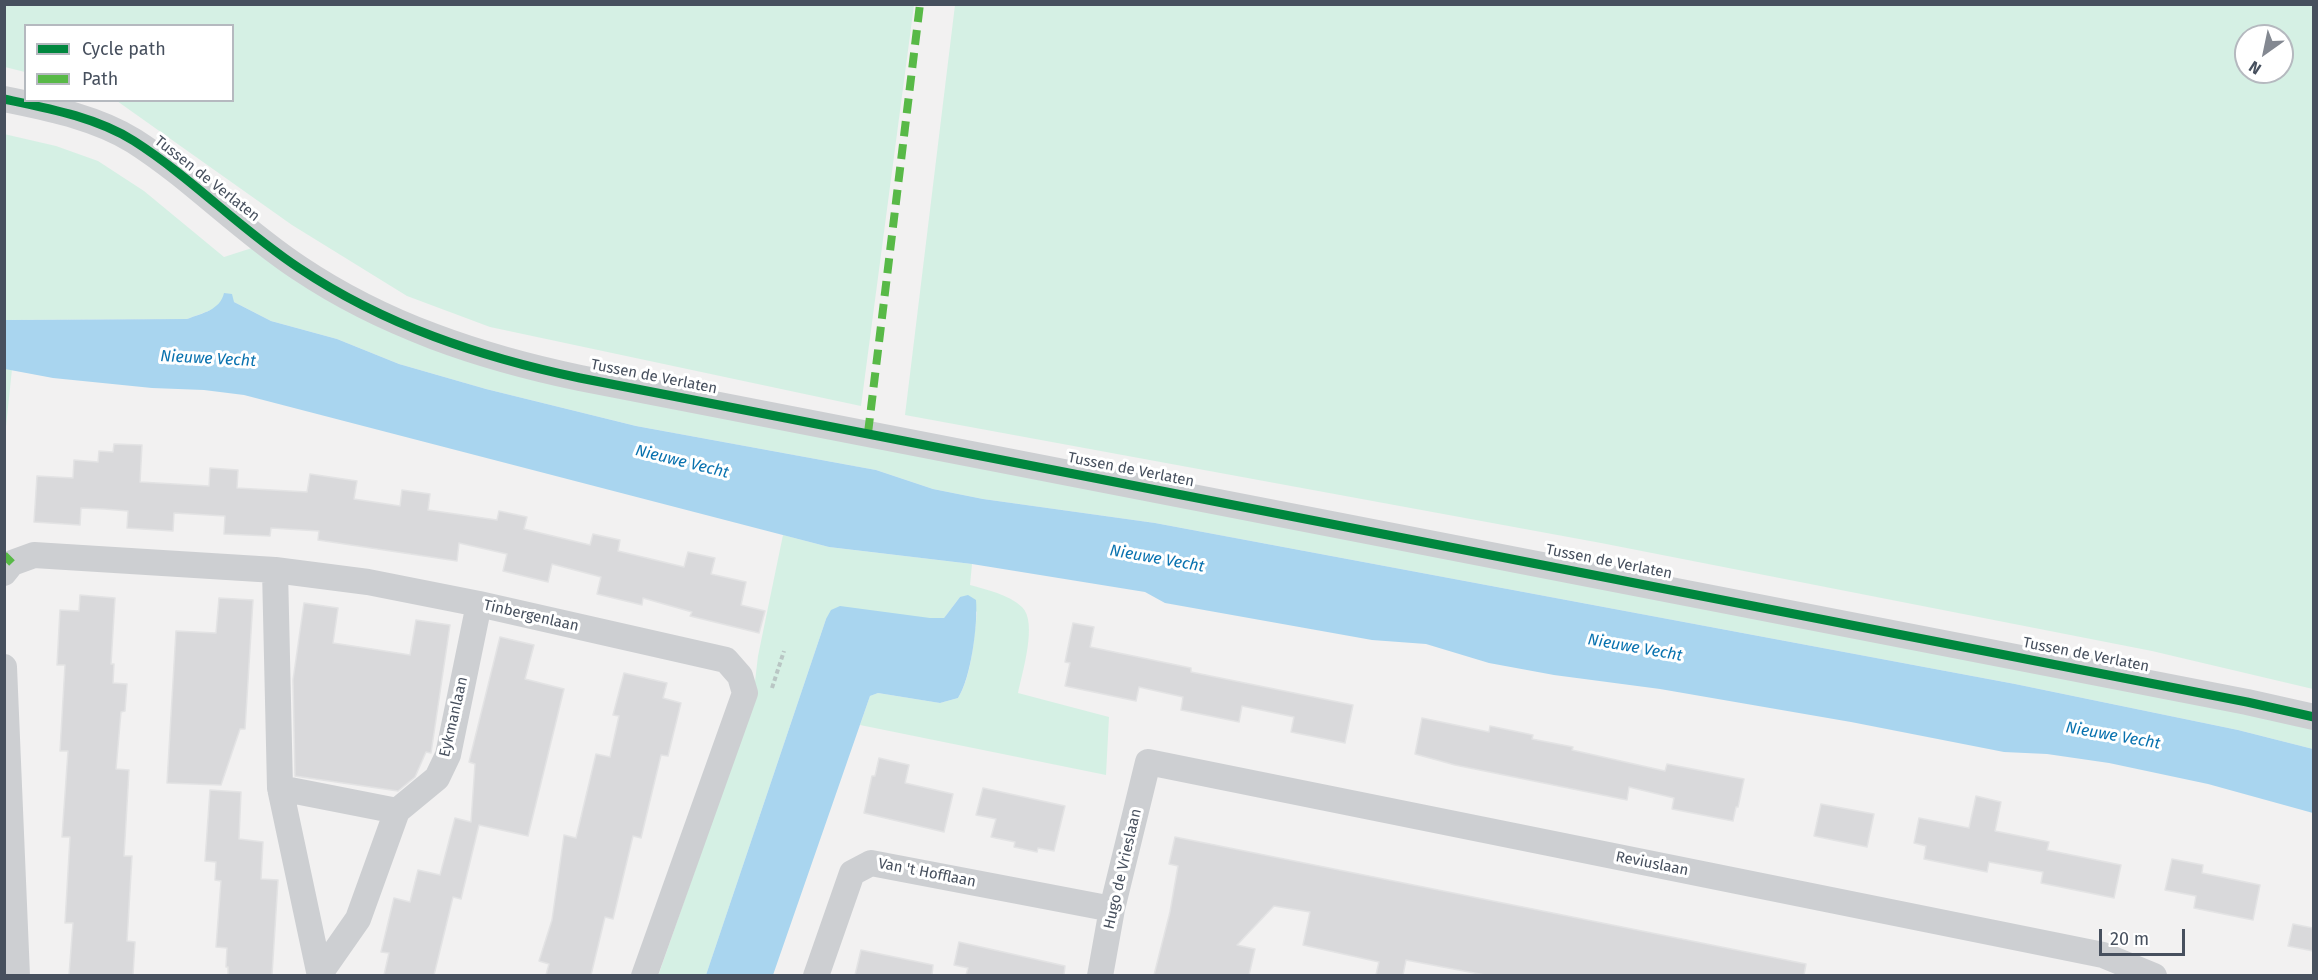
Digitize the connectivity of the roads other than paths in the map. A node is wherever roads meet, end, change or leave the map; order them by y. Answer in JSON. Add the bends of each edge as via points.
{"nodes":[{"id":1,"x":4,"y":99,"type":"edge"},
{"id":2,"x":275,"y":570,"type":"junction"},
{"id":3,"x":4,"y":573,"type":"edge"},
{"id":4,"x":479,"y":604,"type":"junction"},
{"id":5,"x":4,"y":667,"type":"edge"},
{"id":6,"x":2313,"y":717,"type":"edge"},
{"id":7,"x":1148,"y":762,"type":"joint"},
{"id":8,"x":280,"y":788,"type":"junction"},
{"id":9,"x":397,"y":811,"type":"junction"},
{"id":10,"x":1112,"y":909,"type":"junction"},
{"id":11,"x":321,"y":974,"type":"edge"},
{"id":12,"x":17,"y":975,"type":"edge"},
{"id":13,"x":644,"y":975,"type":"edge"},
{"id":14,"x":816,"y":975,"type":"edge"},
{"id":15,"x":1100,"y":975,"type":"edge"},
{"id":16,"x":2154,"y":975,"type":"edge"}],
"edges":[{"from":1,"to":6,"type":"street","name":"Tussen de Verlaten","via":[[73,116],[133,140],[274,251],[335,290],[434,338],[507,361]]},
{"from":2,"to":3,"type":"street","name":"Tinbergenlaan","via":[[34,555],[12,563]]},
{"from":2,"to":4,"type":"street","name":"Tinbergenlaan","via":[[368,582]]},
{"from":2,"to":8,"type":"street"},
{"from":4,"to":9,"type":"street","name":"Eykmanlaan","via":[[448,755],[437,778]]},
{"from":4,"to":13,"type":"street","name":"Tinbergenlaan","via":[[726,660],[740,676],[745,693]]},
{"from":5,"to":12,"type":"street"},
{"from":7,"to":10,"type":"street","name":"Hugo de Vrieslaan"},
{"from":7,"to":16,"type":"street","name":"Reviuslaan","via":[[2103,956]]},
{"from":8,"to":9,"type":"street"},
{"from":8,"to":11,"type":"street"},
{"from":9,"to":11,"type":"street","via":[[358,919]]},
{"from":10,"to":14,"type":"street","name":"Van 't Hofflaan","via":[[871,862],[852,873]]},
{"from":10,"to":15,"type":"street","name":"Hugo de Vrieslaan"}]}
